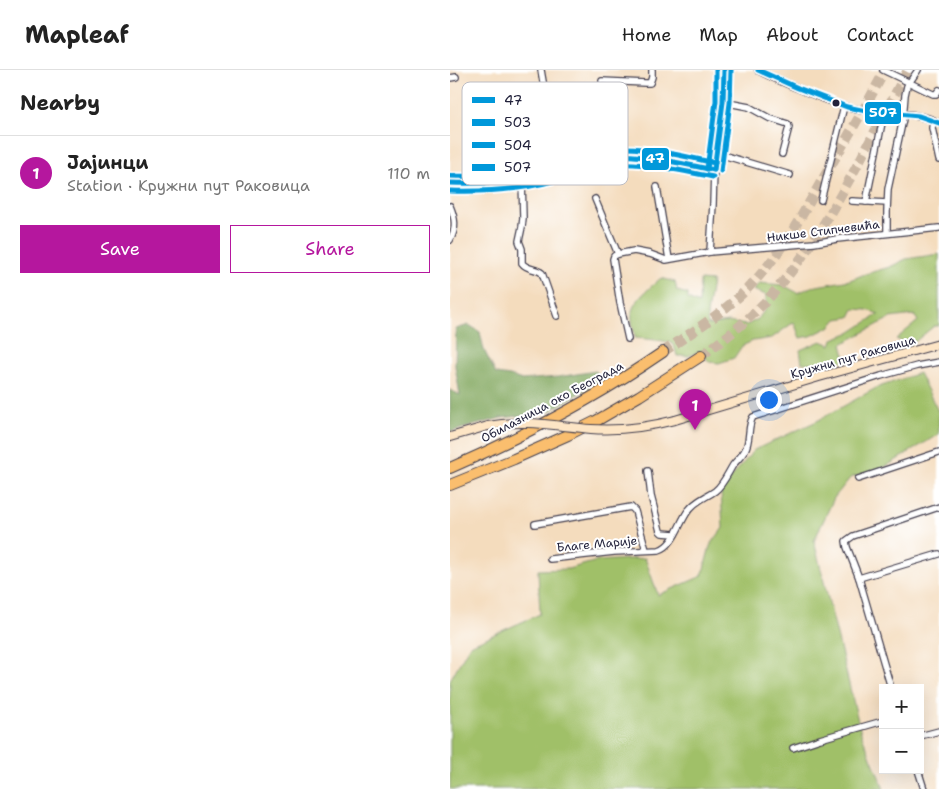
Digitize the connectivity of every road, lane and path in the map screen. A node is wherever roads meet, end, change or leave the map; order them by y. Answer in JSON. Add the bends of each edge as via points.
{"nodes":[{"id":1,"x":652,"y":70,"type":"edge"},
{"id":2,"x":724,"y":70,"type":"edge"},
{"id":3,"x":758,"y":70,"type":"edge"},
{"id":4,"x":883,"y":70,"type":"edge"},
{"id":5,"x":918,"y":70,"type":"edge"},
{"id":6,"x":602,"y":81,"type":"dead end"},
{"id":7,"x":624,"y":82,"type":"edge"},
{"id":8,"x":628,"y":82,"type":"edge"},
{"id":9,"x":909,"y":83,"type":"junction"},
{"id":10,"x":939,"y":90,"type":"edge"},
{"id":11,"x":723,"y":102,"type":"junction"},
{"id":12,"x":844,"y":106,"type":"junction"},
{"id":13,"x":884,"y":113,"type":"junction"},
{"id":14,"x":903,"y":114,"type":"junction"},
{"id":15,"x":936,"y":122,"type":"edge"},
{"id":16,"x":716,"y":153,"type":"junction"},
{"id":17,"x":782,"y":154,"type":"dead end"},
{"id":18,"x":628,"y":157,"type":"edge"},
{"id":19,"x":939,"y":160,"type":"edge"},
{"id":20,"x":714,"y":170,"type":"junction"},
{"id":21,"x":790,"y":175,"type":"dead end"},
{"id":22,"x":522,"y":185,"type":"edge"},
{"id":23,"x":657,"y":188,"type":"dead end"},
{"id":24,"x":595,"y":199,"type":"dead end"},
{"id":25,"x":821,"y":200,"type":"dead end"},
{"id":26,"x":852,"y":201,"type":"dead end"},
{"id":27,"x":866,"y":202,"type":"junction"},
{"id":28,"x":887,"y":203,"type":"junction"},
{"id":29,"x":450,"y":206,"type":"edge"},
{"id":30,"x":939,"y":228,"type":"edge"},
{"id":31,"x":887,"y":233,"type":"junction"},
{"id":32,"x":450,"y":240,"type":"edge"},
{"id":33,"x":710,"y":252,"type":"junction"},
{"id":34,"x":618,"y":254,"type":"junction"},
{"id":35,"x":669,"y":259,"type":"junction"},
{"id":36,"x":556,"y":316,"type":"dead end"},
{"id":37,"x":628,"y":339,"type":"dead end"},
{"id":38,"x":939,"y":344,"type":"edge"},
{"id":39,"x":663,"y":352,"type":"tunnel mouth"},
{"id":40,"x":701,"y":356,"type":"tunnel mouth"},
{"id":41,"x":939,"y":362,"type":"edge"},
{"id":42,"x":450,"y":438,"type":"edge"},
{"id":43,"x":939,"y":452,"type":"edge"},
{"id":44,"x":450,"y":468,"type":"edge"},
{"id":45,"x":648,"y":471,"type":"dead end"},
{"id":46,"x":858,"y":479,"type":"dead end"},
{"id":47,"x":450,"y":485,"type":"edge"},
{"id":48,"x":939,"y":507,"type":"edge"},
{"id":49,"x":535,"y":524,"type":"dead end"},
{"id":50,"x":675,"y":534,"type":"junction"},
{"id":51,"x":646,"y":550,"type":"junction"},
{"id":52,"x":939,"y":554,"type":"edge"},
{"id":53,"x":550,"y":558,"type":"dead end"},
{"id":54,"x":859,"y":578,"type":"junction"},
{"id":55,"x":890,"y":684,"type":"edge"},
{"id":56,"x":879,"y":722,"type":"edge"},
{"id":57,"x":939,"y":732,"type":"edge"},
{"id":58,"x":924,"y":735,"type":"edge"},
{"id":59,"x":792,"y":748,"type":"dead end"},
{"id":60,"x":919,"y":774,"type":"edge"},
{"id":61,"x":924,"y":789,"type":"edge"}],
"edges":[{"from":1,"to":8,"type":"street","via":[[650,83]]},
{"from":2,"to":11,"type":"street"},
{"from":3,"to":12,"type":"street"},
{"from":4,"to":9,"type":"street"},
{"from":5,"to":9,"type":"street"},
{"from":6,"to":7,"type":"street"},
{"from":9,"to":10,"type":"street","via":[[934,94]]},
{"from":9,"to":14,"type":"street"},
{"from":11,"to":16,"type":"street"},
{"from":11,"to":17,"type":"street","via":[[749,107],[788,124]]},
{"from":12,"to":13,"type":"street"},
{"from":12,"to":25,"type":"street"},
{"from":13,"to":14,"type":"street"},
{"from":13,"to":27,"type":"street"},
{"from":14,"to":15,"type":"street"},
{"from":14,"to":28,"type":"street"},
{"from":15,"to":19,"type":"street","via":[[932,128]]},
{"from":16,"to":20,"type":"street"},
{"from":16,"to":21,"type":"street"},
{"from":18,"to":20,"type":"street"},
{"from":20,"to":33,"type":"street"},
{"from":22,"to":36,"type":"street","via":[[523,218],[519,241],[522,263],[542,273]]},
{"from":23,"to":35,"type":"street"},
{"from":24,"to":34,"type":"street"},
{"from":26,"to":27,"type":"street"},
{"from":27,"to":28,"type":"street"},
{"from":28,"to":31,"type":"street"},
{"from":29,"to":32,"type":"street","via":[[455,224]]},
{"from":30,"to":31,"type":"street","name":"Никше Стипчевића"},
{"from":31,"to":33,"type":"street","name":"Никше Стипчевића"},
{"from":33,"to":35,"type":"street","name":"Никше Стипчевића"},
{"from":34,"to":35,"type":"street","via":[[634,251]]},
{"from":34,"to":37,"type":"street","via":[[613,260]]},
{"from":38,"to":42,"type":"main road","name":"Кружни пут Раковица","bridge":true,"via":[[645,426],[590,429],[513,422]]},
{"from":39,"to":44,"type":"highway","name":"Обилазница око Београда","via":[[599,393]]},
{"from":40,"to":47,"type":"highway","via":[[612,413]]},
{"from":41,"to":50,"type":"street","via":[[882,376],[753,417],[747,448],[717,490],[689,510]]},
{"from":43,"to":46,"type":"street"},
{"from":45,"to":50,"type":"street","via":[[660,531]]},
{"from":48,"to":54,"type":"street","via":[[870,529],[847,540]]},
{"from":49,"to":51,"type":"street","name":"Благе Марије","via":[[631,507]]},
{"from":50,"to":51,"type":"street","name":"Благе Марије","via":[[664,549]]},
{"from":51,"to":53,"type":"street","name":"Благе Марије"},
{"from":52,"to":54,"type":"street"},
{"from":54,"to":55,"type":"street"},
{"from":56,"to":59,"type":"street"},
{"from":57,"to":58,"type":"street"},
{"from":60,"to":61,"type":"street"}]}
